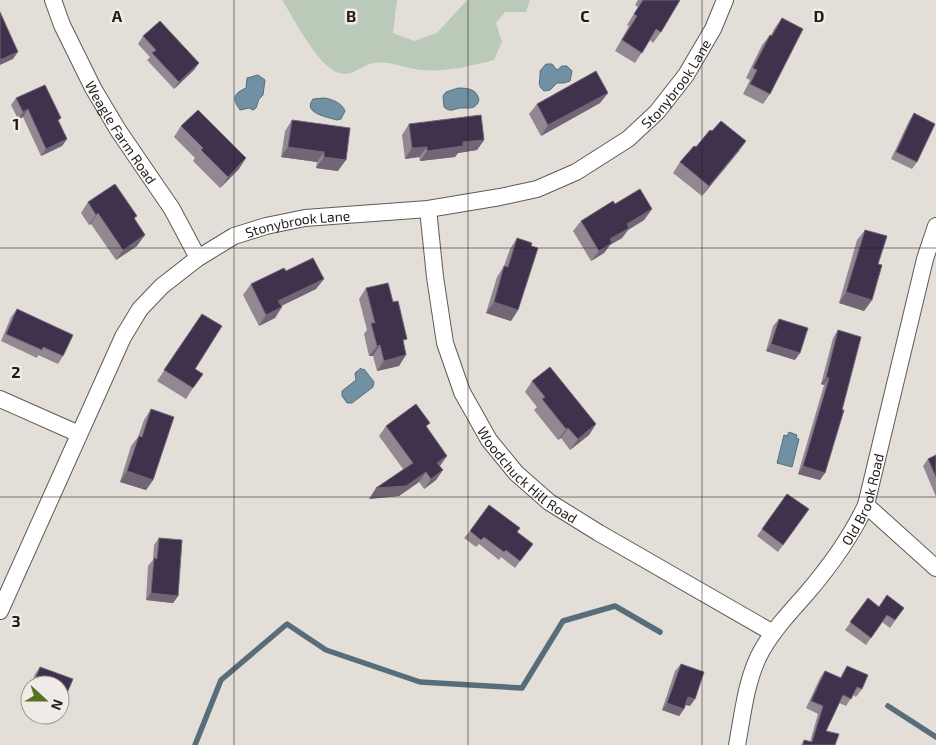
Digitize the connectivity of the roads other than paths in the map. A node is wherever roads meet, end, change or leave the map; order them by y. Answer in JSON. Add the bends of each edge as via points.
{"nodes":[{"id":1,"x":54,"y":0,"type":"edge"},
{"id":2,"x":725,"y":0,"type":"edge"},
{"id":3,"x":428,"y":209,"type":"junction"},
{"id":4,"x":936,"y":226,"type":"edge"},
{"id":5,"x":198,"y":258,"type":"junction"},
{"id":6,"x":0,"y":399,"type":"edge"},
{"id":7,"x":79,"y":434,"type":"junction"},
{"id":8,"x":866,"y":504,"type":"junction"},
{"id":9,"x":936,"y":568,"type":"edge"},
{"id":10,"x":0,"y":611,"type":"edge"},
{"id":11,"x":773,"y":633,"type":"junction"},
{"id":12,"x":737,"y":745,"type":"edge"}],
"edges":[{"from":1,"to":5,"type":"street","name":"Weagle Farm Road","via":[[93,88],[172,209]]},
{"from":2,"to":3,"type":"street","name":"Stonybrook Lane","via":[[686,75],[657,112],[628,139],[576,172],[537,188]]},
{"from":3,"to":5,"type":"street","name":"Stonybrook Lane","via":[[305,218],[266,226],[234,236]]},
{"from":3,"to":11,"type":"street","name":"Woodchuck Hill Road","via":[[445,344],[462,392],[489,440],[516,473],[549,502]]},
{"from":4,"to":8,"type":"street","name":"Old Brook Road"},
{"from":5,"to":7,"type":"street","name":"Stonybrook Lane","via":[[162,286],[140,309],[123,337]]},
{"from":6,"to":7,"type":"street"},
{"from":7,"to":10,"type":"street","name":"Stonybrook Lane"},
{"from":8,"to":9,"type":"street"},
{"from":8,"to":11,"type":"street","name":"Old Brook Road","via":[[835,557]]},
{"from":11,"to":12,"type":"street","name":"Old Brook Road","via":[[753,671]]}]}
